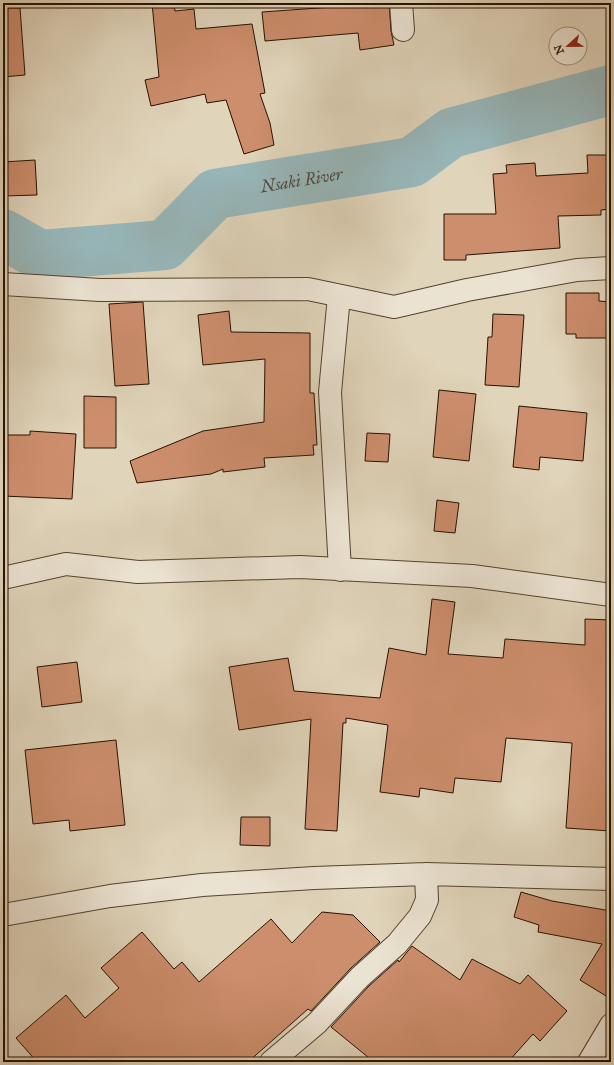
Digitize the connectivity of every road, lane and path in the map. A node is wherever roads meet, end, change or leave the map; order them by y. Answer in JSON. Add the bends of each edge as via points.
{"nodes":[{"id":1,"x":401,"y":3,"type":"edge"},
{"id":2,"x":403,"y":30,"type":"dead end"},
{"id":3,"x":611,"y":268,"type":"edge"},
{"id":4,"x":3,"y":284,"type":"edge"},
{"id":5,"x":340,"y":296,"type":"junction"},
{"id":6,"x":340,"y":570,"type":"junction"},
{"id":7,"x":3,"y":578,"type":"edge"},
{"id":8,"x":611,"y":595,"type":"edge"},
{"id":9,"x":426,"y":874,"type":"junction"},
{"id":10,"x":611,"y":880,"type":"edge"},
{"id":11,"x":3,"y":915,"type":"edge"},
{"id":12,"x":611,"y":1025,"type":"edge"},
{"id":13,"x":271,"y":1062,"type":"edge"},
{"id":14,"x":589,"y":1062,"type":"edge"}],
"edges":[{"from":1,"to":2,"type":"street"},
{"from":3,"to":5,"type":"street","via":[[577,270],[538,277],[394,307]]},
{"from":4,"to":5,"type":"street","via":[[100,290],[308,289]]},
{"from":5,"to":6,"type":"street","via":[[330,392]]},
{"from":6,"to":7,"type":"street","via":[[300,567],[138,572],[66,564]]},
{"from":6,"to":8,"type":"street","via":[[472,576]]},
{"from":9,"to":10,"type":"street"},
{"from":9,"to":11,"type":"street","via":[[202,885],[110,896]]},
{"from":9,"to":13,"type":"street","via":[[427,900],[416,921],[397,944],[360,977],[317,1023]]},
{"from":12,"to":14,"type":"street"}]}
